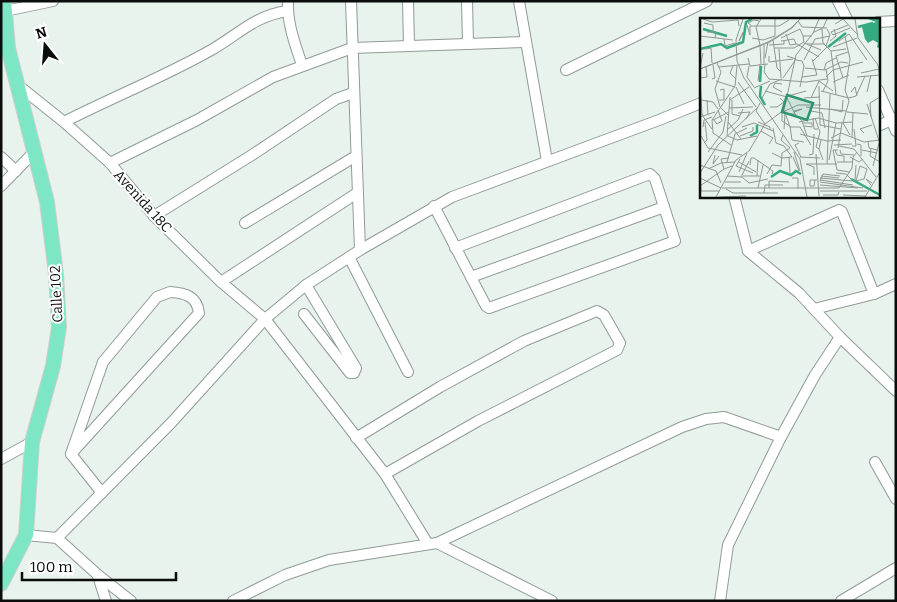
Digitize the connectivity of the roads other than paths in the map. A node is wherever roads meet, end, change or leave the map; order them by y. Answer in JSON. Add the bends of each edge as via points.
{"nodes":[{"id":1,"x":53,"y":1,"type":"edge"},
{"id":2,"x":351,"y":1,"type":"edge"},
{"id":3,"x":408,"y":1,"type":"edge"},
{"id":4,"x":466,"y":1,"type":"edge"},
{"id":5,"x":519,"y":1,"type":"edge"},
{"id":6,"x":707,"y":1,"type":"edge"},
{"id":7,"x":838,"y":1,"type":"edge"},
{"id":8,"x":4,"y":6,"type":"edge"},
{"id":9,"x":288,"y":6,"type":"edge"},
{"id":10,"x":846,"y":18,"type":"edge"},
{"id":11,"x":896,"y":21,"type":"edge"},
{"id":12,"x":880,"y":22,"type":"edge"},
{"id":13,"x":526,"y":42,"type":"junction"},
{"id":14,"x":468,"y":44,"type":"junction"},
{"id":15,"x":409,"y":46,"type":"junction"},
{"id":16,"x":352,"y":48,"type":"junction"},
{"id":17,"x":5,"y":49,"type":"edge"},
{"id":18,"x":302,"y":65,"type":"junction"},
{"id":19,"x":566,"y":70,"type":"dead end"},
{"id":20,"x":19,"y":86,"type":"junction"},
{"id":21,"x":353,"y":93,"type":"junction"},
{"id":22,"x":880,"y":94,"type":"edge"},
{"id":23,"x":700,"y":102,"type":"edge"},
{"id":24,"x":893,"y":119,"type":"edge"},
{"id":25,"x":64,"y":122,"type":"junction"},
{"id":26,"x":880,"y":125,"type":"edge"},
{"id":27,"x":896,"y":132,"type":"edge"},
{"id":28,"x":35,"y":151,"type":"junction"},
{"id":29,"x":356,"y":156,"type":"junction"},
{"id":30,"x":1,"y":157,"type":"edge"},
{"id":31,"x":547,"y":161,"type":"junction"},
{"id":32,"x":110,"y":163,"type":"junction"},
{"id":33,"x":16,"y":170,"type":"junction"},
{"id":34,"x":1,"y":186,"type":"edge"},
{"id":35,"x":357,"y":193,"type":"junction"},
{"id":36,"x":735,"y":199,"type":"edge"},
{"id":37,"x":434,"y":206,"type":"junction"},
{"id":38,"x":664,"y":207,"type":"junction"},
{"id":39,"x":154,"y":216,"type":"junction"},
{"id":40,"x":245,"y":223,"type":"dead end"},
{"id":41,"x":455,"y":248,"type":"junction"},
{"id":42,"x":360,"y":250,"type":"junction"},
{"id":43,"x":748,"y":250,"type":"junction"},
{"id":44,"x":349,"y":257,"type":"junction"},
{"id":45,"x":471,"y":277,"type":"junction"},
{"id":46,"x":221,"y":282,"type":"junction"},
{"id":47,"x":896,"y":284,"type":"edge"},
{"id":48,"x":306,"y":286,"type":"junction"},
{"id":49,"x":874,"y":294,"type":"junction"},
{"id":50,"x":814,"y":309,"type":"junction"},
{"id":51,"x":304,"y":314,"type":"dead end"},
{"id":52,"x":265,"y":319,"type":"junction"},
{"id":53,"x":840,"y":337,"type":"junction"},
{"id":54,"x":408,"y":372,"type":"dead end"},
{"id":55,"x":896,"y":390,"type":"edge"},
{"id":56,"x":781,"y":436,"type":"junction"},
{"id":57,"x":356,"y":438,"type":"junction"},
{"id":58,"x":32,"y":442,"type":"junction"},
{"id":59,"x":71,"y":454,"type":"junction"},
{"id":60,"x":1,"y":459,"type":"edge"},
{"id":61,"x":875,"y":462,"type":"dead end"},
{"id":62,"x":385,"y":474,"type":"junction"},
{"id":63,"x":102,"y":493,"type":"junction"},
{"id":64,"x":896,"y":500,"type":"edge"},
{"id":65,"x":26,"y":535,"type":"junction"},
{"id":66,"x":57,"y":538,"type":"junction"},
{"id":67,"x":432,"y":544,"type":"junction"},
{"id":68,"x":896,"y":568,"type":"edge"},
{"id":69,"x":98,"y":575,"type":"junction"},
{"id":70,"x":1,"y":584,"type":"edge"},
{"id":71,"x":106,"y":601,"type":"edge"},
{"id":72,"x":131,"y":601,"type":"edge"},
{"id":73,"x":233,"y":601,"type":"edge"},
{"id":74,"x":552,"y":601,"type":"edge"},
{"id":75,"x":720,"y":601,"type":"edge"},
{"id":76,"x":841,"y":601,"type":"edge"}],
"edges":[{"from":1,"to":8,"type":"street"},
{"from":2,"to":16,"type":"street"},
{"from":3,"to":15,"type":"street"},
{"from":4,"to":14,"type":"street"},
{"from":5,"to":13,"type":"street"},
{"from":6,"to":19,"type":"street"},
{"from":7,"to":10,"type":"street"},
{"from":8,"to":17,"type":"main road","name":"Calle 102"},
{"from":9,"to":18,"type":"street"},
{"from":9,"to":25,"type":"street","via":[[252,22],[213,49]]},
{"from":11,"to":12,"type":"street"},
{"from":13,"to":14,"type":"street"},
{"from":13,"to":31,"type":"street"},
{"from":14,"to":15,"type":"street"},
{"from":15,"to":16,"type":"street"},
{"from":16,"to":18,"type":"street"},
{"from":16,"to":21,"type":"street"},
{"from":17,"to":20,"type":"main road","name":"Calle 102"},
{"from":18,"to":32,"type":"street"},
{"from":20,"to":25,"type":"street","name":"Avenida 18C"},
{"from":20,"to":28,"type":"main road","name":"Calle 102"},
{"from":21,"to":29,"type":"street"},
{"from":21,"to":39,"type":"street","via":[[336,99],[252,156]]},
{"from":22,"to":24,"type":"street"},
{"from":23,"to":31,"type":"street"},
{"from":24,"to":26,"type":"street"},
{"from":24,"to":27,"type":"street"},
{"from":25,"to":32,"type":"street","name":"Avenida 18C"},
{"from":28,"to":33,"type":"street"},
{"from":28,"to":58,"type":"main road","name":"Calle 102","via":[[47,202],[59,327],[53,366]]},
{"from":29,"to":35,"type":"street"},
{"from":29,"to":40,"type":"street"},
{"from":30,"to":33,"type":"street"},
{"from":31,"to":37,"type":"street"},
{"from":32,"to":39,"type":"street","name":"Avenida 18C"},
{"from":33,"to":34,"type":"street"},
{"from":35,"to":42,"type":"street"},
{"from":35,"to":46,"type":"street"},
{"from":36,"to":43,"type":"street"},
{"from":37,"to":41,"type":"street"},
{"from":37,"to":42,"type":"street"},
{"from":38,"to":41,"type":"street","via":[[655,179],[650,174]]},
{"from":38,"to":45,"type":"street"},
{"from":38,"to":45,"type":"street","via":[[675,241],[490,308]]},
{"from":39,"to":46,"type":"street","name":"Avenida 18C"},
{"from":41,"to":45,"type":"street"},
{"from":42,"to":44,"type":"street"},
{"from":43,"to":49,"type":"street","via":[[839,210]]},
{"from":43,"to":50,"type":"street"},
{"from":44,"to":48,"type":"street"},
{"from":44,"to":54,"type":"street"},
{"from":46,"to":52,"type":"street","name":"Avenida 18C"},
{"from":47,"to":49,"type":"street"},
{"from":48,"to":51,"type":"street","via":[[356,371],[350,373]]},
{"from":48,"to":52,"type":"street"},
{"from":49,"to":50,"type":"street"},
{"from":50,"to":53,"type":"street"},
{"from":52,"to":57,"type":"street","name":"Avenida 18C"},
{"from":52,"to":63,"type":"street","via":[[172,422]]},
{"from":53,"to":55,"type":"street"},
{"from":53,"to":56,"type":"street"},
{"from":56,"to":67,"type":"street","via":[[724,417],[706,419],[682,427]]},
{"from":56,"to":75,"type":"street","via":[[728,544]]},
{"from":57,"to":62,"type":"street","name":"Avenida 18C"},
{"from":57,"to":62,"type":"street","via":[[524,341],[597,312],[604,315],[620,343],[618,350],[478,421]]},
{"from":58,"to":60,"type":"street"},
{"from":58,"to":65,"type":"main road","name":"Calle 102"},
{"from":59,"to":59,"type":"street","via":[[199,313],[198,303],[193,298],[170,292],[157,297],[103,362]]},
{"from":59,"to":63,"type":"street"},
{"from":61,"to":64,"type":"street"},
{"from":62,"to":67,"type":"street","name":"Avenida 18C"},
{"from":63,"to":66,"type":"street"},
{"from":65,"to":66,"type":"street"},
{"from":65,"to":70,"type":"main road","name":"Calle 102"},
{"from":66,"to":69,"type":"street"},
{"from":67,"to":73,"type":"street","via":[[328,560]]},
{"from":67,"to":74,"type":"street"},
{"from":68,"to":76,"type":"street"},
{"from":69,"to":71,"type":"street"},
{"from":69,"to":72,"type":"street"}]}
